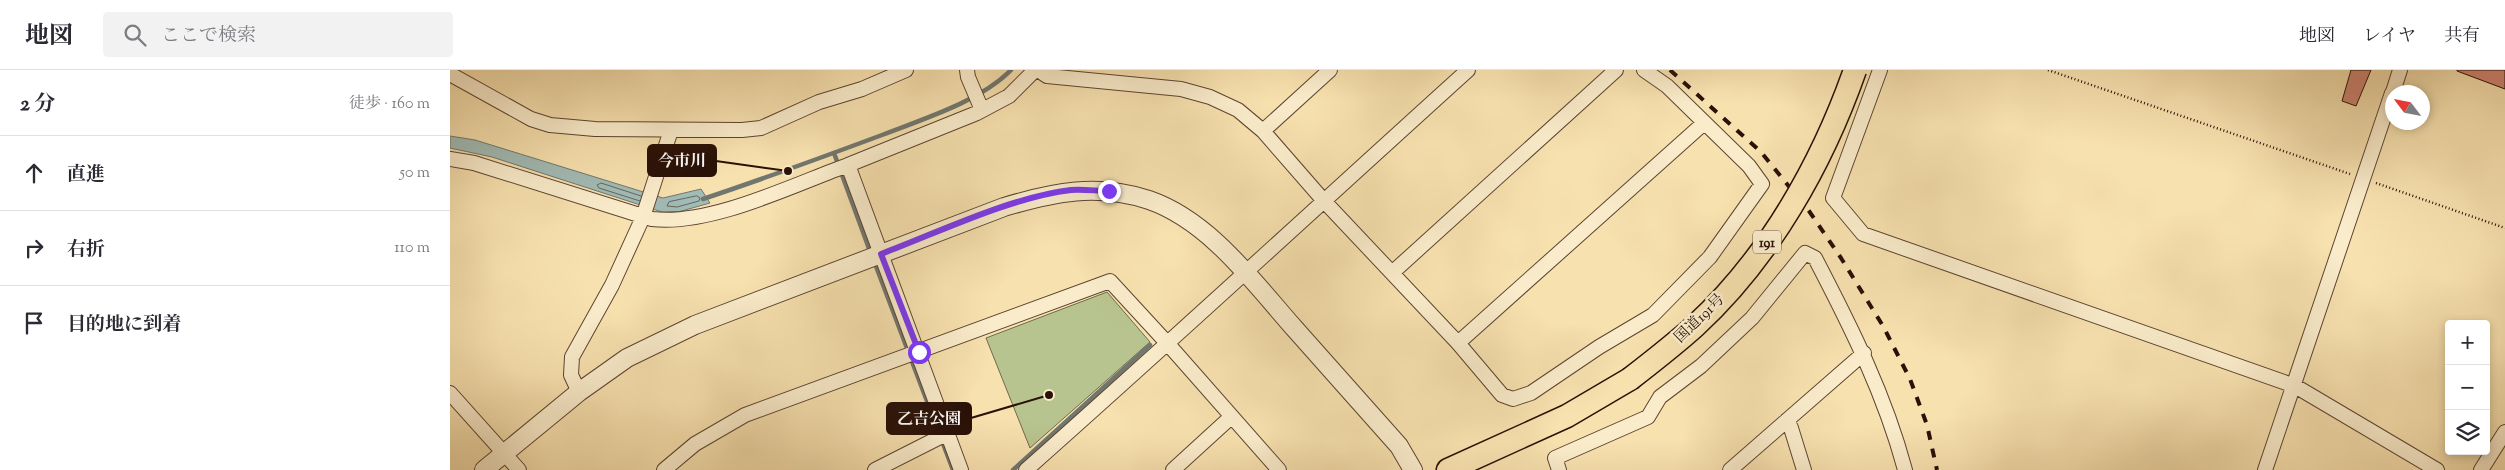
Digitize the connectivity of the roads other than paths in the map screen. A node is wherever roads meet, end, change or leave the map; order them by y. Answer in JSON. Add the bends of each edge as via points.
{"nodes":[{"id":1,"x":906,"y":70,"type":"edge"},
{"id":2,"x":1036,"y":70,"type":"edge"},
{"id":3,"x":1330,"y":70,"type":"edge"},
{"id":4,"x":1468,"y":70,"type":"edge"},
{"id":5,"x":1616,"y":70,"type":"edge"},
{"id":6,"x":1644,"y":70,"type":"edge"},
{"id":7,"x":1855,"y":70,"type":"edge"},
{"id":8,"x":1880,"y":70,"type":"edge"},
{"id":9,"x":2400,"y":70,"type":"edge"},
{"id":10,"x":450,"y":74,"type":"edge"},
{"id":11,"x":968,"y":75,"type":"edge"},
{"id":12,"x":2395,"y":85,"type":"edge"},
{"id":13,"x":981,"y":107,"type":"junction"},
{"id":14,"x":2385,"y":116,"type":"edge"},
{"id":15,"x":1704,"y":123,"type":"junction"},
{"id":16,"x":671,"y":130,"type":"junction"},
{"id":17,"x":1263,"y":131,"type":"junction"},
{"id":18,"x":450,"y":159,"type":"edge"},
{"id":19,"x":848,"y":166,"type":"junction"},
{"id":20,"x":1324,"y":201,"type":"junction"},
{"id":21,"x":645,"y":212,"type":"junction"},
{"id":22,"x":881,"y":254,"type":"junction"},
{"id":23,"x":1244,"y":272,"type":"junction"},
{"id":24,"x":1393,"y":272,"type":"junction"},
{"id":25,"x":1458,"y":343,"type":"junction"},
{"id":26,"x":1168,"y":344,"type":"junction"},
{"id":27,"x":919,"y":352,"type":"junction"},
{"id":28,"x":1864,"y":353,"type":"junction"},
{"id":29,"x":2294,"y":386,"type":"junction"},
{"id":30,"x":578,"y":392,"type":"junction"},
{"id":31,"x":450,"y":393,"type":"edge"},
{"id":32,"x":1231,"y":418,"type":"junction"},
{"id":33,"x":1787,"y":420,"type":"junction"},
{"id":34,"x":2505,"y":432,"type":"edge"},
{"id":35,"x":948,"y":433,"type":"junction"},
{"id":36,"x":504,"y":454,"type":"junction"},
{"id":37,"x":484,"y":470,"type":"edge"},
{"id":38,"x":519,"y":470,"type":"edge"},
{"id":39,"x":664,"y":470,"type":"edge"},
{"id":40,"x":876,"y":470,"type":"edge"},
{"id":41,"x":961,"y":470,"type":"edge"},
{"id":42,"x":1026,"y":470,"type":"edge"},
{"id":43,"x":1173,"y":470,"type":"edge"},
{"id":44,"x":1279,"y":470,"type":"edge"},
{"id":45,"x":1413,"y":470,"type":"edge"},
{"id":46,"x":1448,"y":470,"type":"edge"},
{"id":47,"x":1559,"y":470,"type":"edge"},
{"id":48,"x":1730,"y":470,"type":"edge"},
{"id":49,"x":1804,"y":470,"type":"edge"},
{"id":50,"x":1905,"y":470,"type":"edge"},
{"id":51,"x":2265,"y":470,"type":"edge"},
{"id":52,"x":2436,"y":470,"type":"edge"},
{"id":53,"x":2482,"y":470,"type":"edge"}],
"edges":[{"from":1,"to":16,"type":"street","via":[[862,89],[819,102],[761,128]]},
{"from":2,"to":13,"type":"street","via":[[1009,96]]},
{"from":2,"to":17,"type":"street","via":[[1047,76],[1191,92],[1210,97],[1238,110]]},
{"from":3,"to":17,"type":"street"},
{"from":4,"to":20,"type":"street"},
{"from":5,"to":24,"type":"street"},
{"from":6,"to":15,"type":"street","via":[[1667,86]]},
{"from":7,"to":46,"type":"highway","name":"国道191号","number":"191","bridge":true,"via":[[1819,158],[1785,218],[1754,260],[1696,325],[1630,379],[1567,416]]},
{"from":8,"to":29,"type":"street","via":[[1833,198],[1863,234]]},
{"from":9,"to":12,"type":"street"},
{"from":10,"to":16,"type":"street","via":[[531,119],[550,125]]},
{"from":11,"to":13,"type":"street"},
{"from":13,"to":19,"type":"street"},
{"from":14,"to":29,"type":"street"},
{"from":15,"to":25,"type":"street"},
{"from":15,"to":25,"type":"street","via":[[1749,166],[1762,184],[1710,257],[1653,315],[1531,393],[1513,399],[1502,395]]},
{"from":16,"to":21,"type":"street"},
{"from":17,"to":20,"type":"street"},
{"from":18,"to":21,"type":"street"},
{"from":19,"to":21,"type":"street","via":[[723,211],[667,221]]},
{"from":19,"to":22,"type":"street"},
{"from":20,"to":23,"type":"street"},
{"from":20,"to":24,"type":"street"},
{"from":21,"to":30,"type":"street","via":[[612,285],[572,358],[571,375]]},
{"from":22,"to":23,"type":"street","via":[[1043,195],[1072,190],[1109,191],[1149,200],[1184,218]]},
{"from":22,"to":27,"type":"street"},
{"from":22,"to":30,"type":"street","via":[[695,325],[627,358]]},
{"from":23,"to":26,"type":"street"},
{"from":23,"to":45,"type":"street","via":[[1398,446]]},
{"from":24,"to":25,"type":"street"},
{"from":26,"to":27,"type":"street","via":[[1110,282]]},
{"from":26,"to":32,"type":"street"},
{"from":26,"to":42,"type":"street"},
{"from":27,"to":35,"type":"street"},
{"from":27,"to":39,"type":"street","via":[[745,416],[695,444]]},
{"from":28,"to":33,"type":"street"},
{"from":28,"to":47,"type":"street","via":[[1815,258],[1805,253],[1752,318],[1701,366],[1660,397],[1648,417],[1555,458]]},
{"from":28,"to":50,"type":"street","via":[[1894,430]]},
{"from":29,"to":51,"type":"street"},
{"from":29,"to":52,"type":"street"},
{"from":30,"to":36,"type":"street"},
{"from":31,"to":36,"type":"street"},
{"from":32,"to":43,"type":"street"},
{"from":32,"to":44,"type":"street"},
{"from":33,"to":48,"type":"street"},
{"from":33,"to":49,"type":"street"},
{"from":34,"to":53,"type":"street"},
{"from":35,"to":40,"type":"street"},
{"from":35,"to":41,"type":"street"},
{"from":36,"to":37,"type":"street"},
{"from":36,"to":38,"type":"street"}]}
